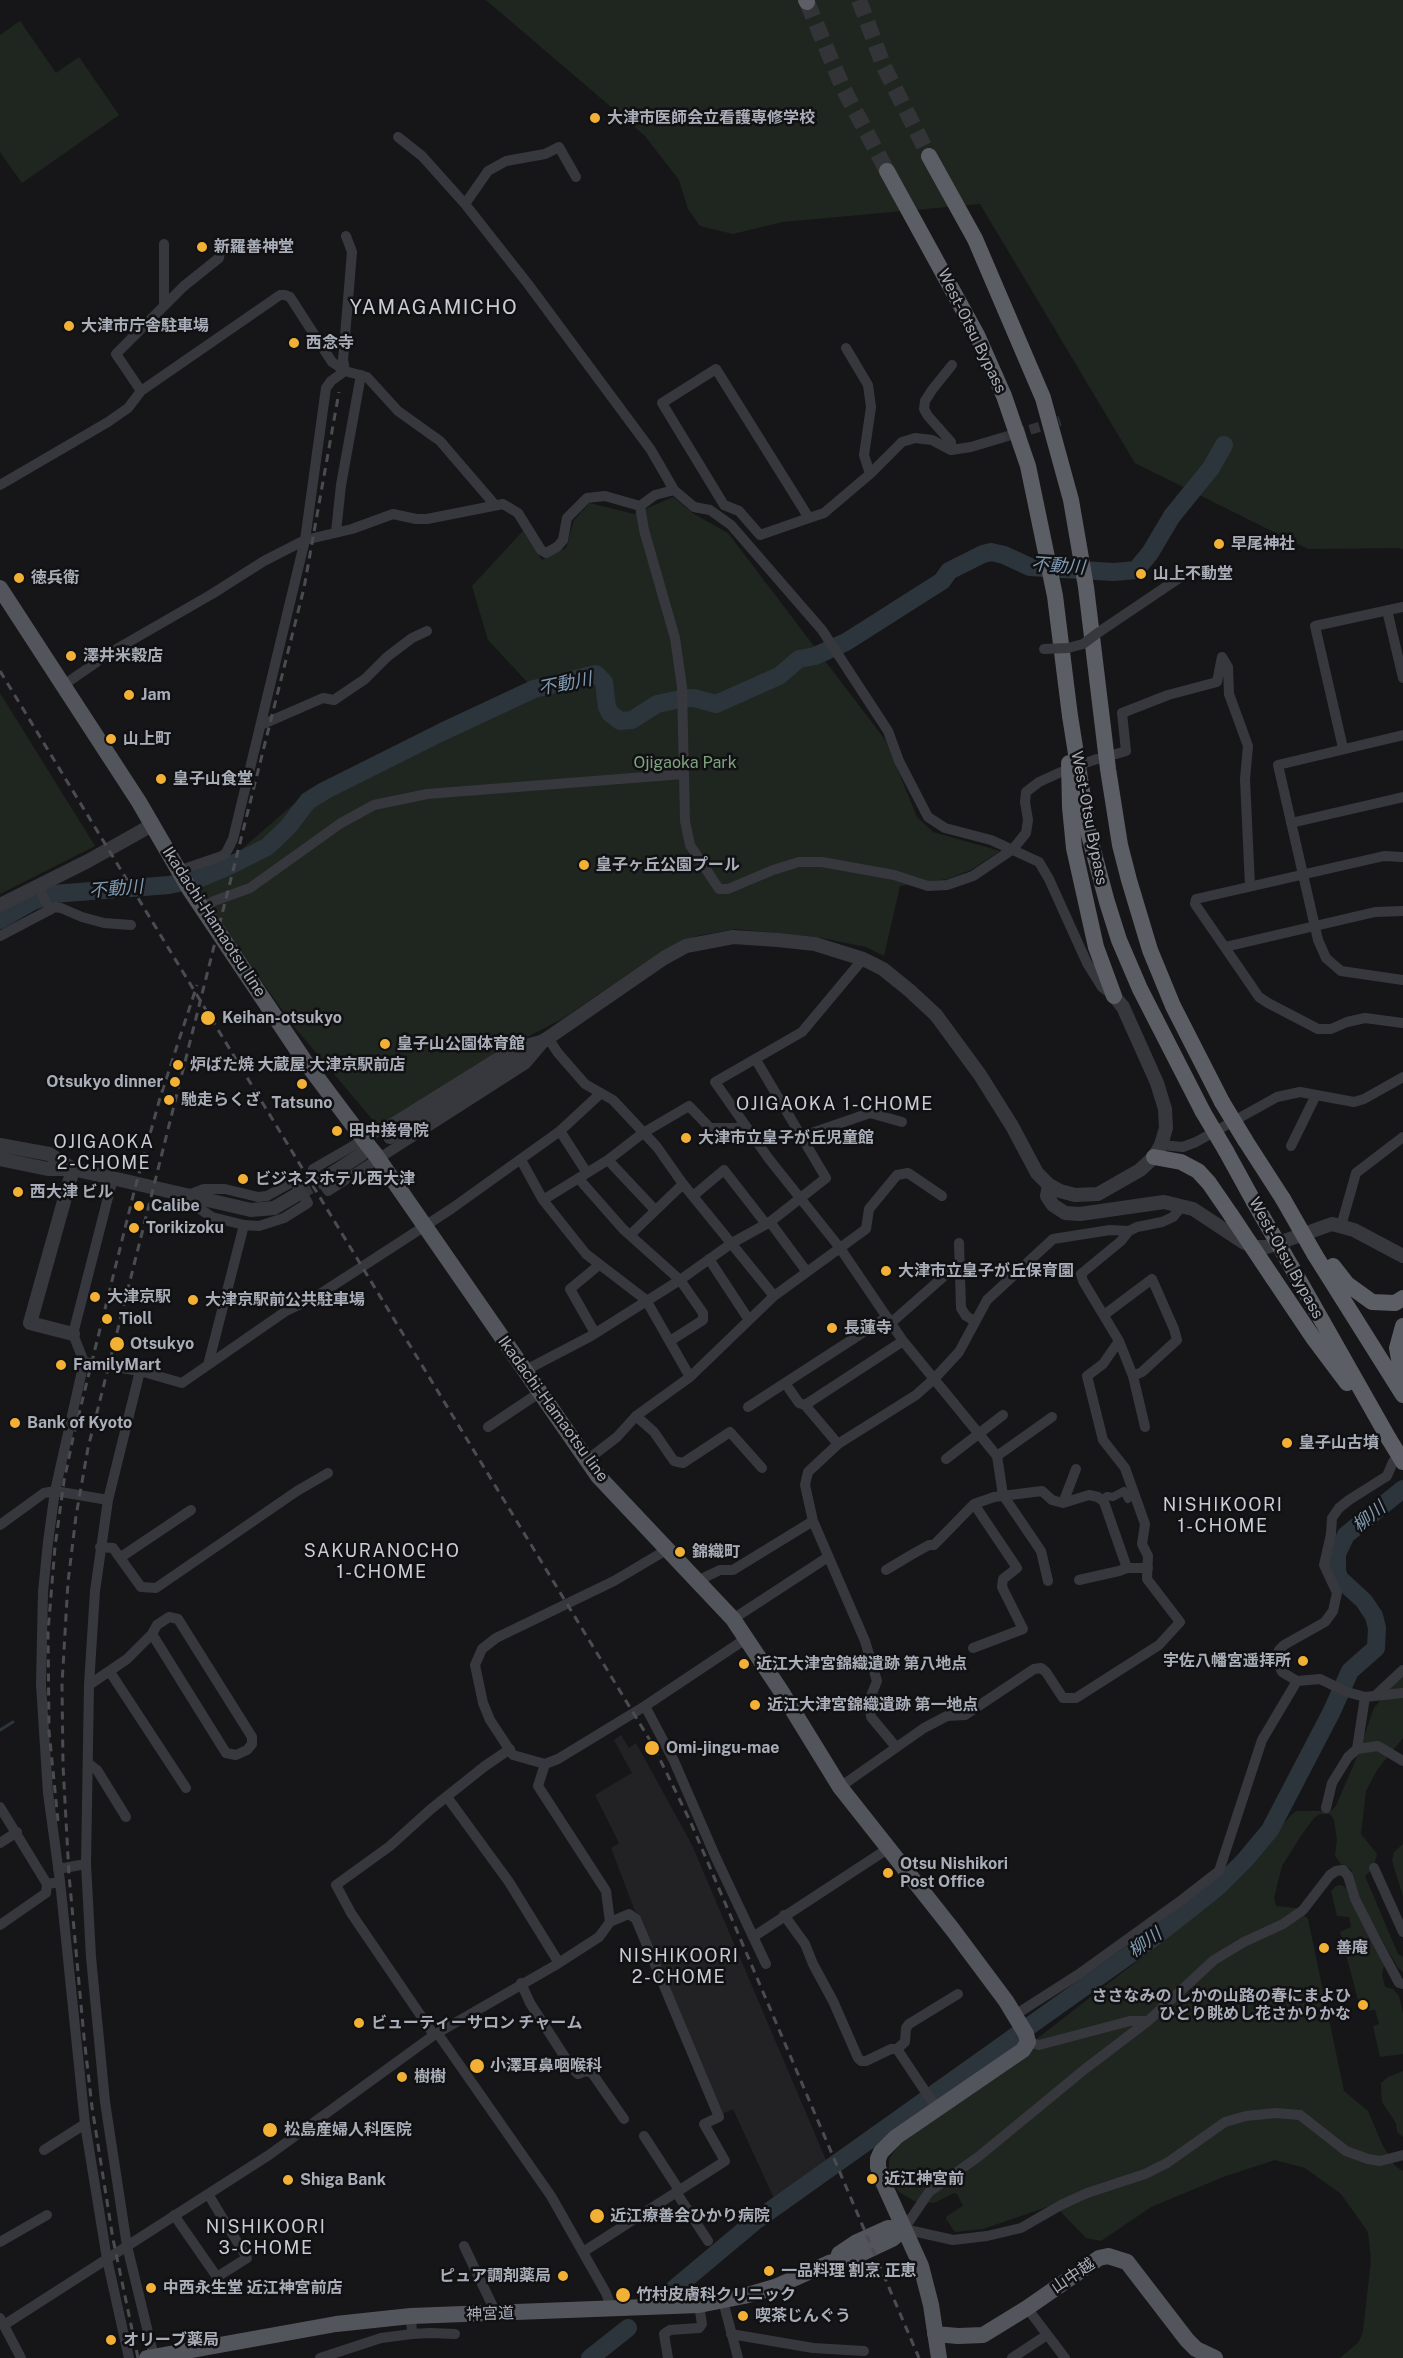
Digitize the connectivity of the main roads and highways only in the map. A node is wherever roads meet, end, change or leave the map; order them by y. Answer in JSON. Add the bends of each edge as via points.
{"nodes":[{"id":1,"x":929,"y":156,"type":"tunnel mouth"},
{"id":2,"x":887,"y":171,"type":"tunnel mouth"},
{"id":3,"x":0,"y":588,"type":"edge"},
{"id":4,"x":1070,"y":716,"type":"junction"},
{"id":5,"x":1114,"y":996,"type":"road end"},
{"id":6,"x":1158,"y":1151,"type":"road end"},
{"id":7,"x":1318,"y":1253,"type":"junction"},
{"id":8,"x":1403,"y":1298,"type":"edge"},
{"id":9,"x":1403,"y":1326,"type":"edge"},
{"id":10,"x":1403,"y":1381,"type":"edge"},
{"id":11,"x":1403,"y":1395,"type":"edge"},
{"id":12,"x":1389,"y":1439,"type":"junction"},
{"id":13,"x":1403,"y":1462,"type":"edge"},
{"id":14,"x":904,"y":2229,"type":"junction"},
{"id":15,"x":935,"y":2334,"type":"junction"},
{"id":16,"x":151,"y":2357,"type":"edge"},
{"id":17,"x":1208,"y":2357,"type":"edge"},
{"id":18,"x":939,"y":2358,"type":"edge"}],
"edges":[{"from":1,"to":7,"type":"highway","name":"West-Otsu Bypass","bridge":true,"via":[[975,239],[1018,337],[1042,398],[1071,500],[1120,845],[1150,950],[1173,1006],[1222,1102]]},
{"from":2,"to":4,"type":"highway","name":"West-Otsu Bypass","via":[[977,335],[1004,396],[1028,466],[1055,596]]},
{"from":3,"to":14,"type":"main road","name":"Ikadachi-Hamaotsu line","via":[[135,795],[190,890],[304,1060],[400,1188],[586,1460],[733,1619],[840,1787],[953,1930],[1022,2028],[1023,2050],[936,2106],[881,2152],[878,2167]]},
{"from":4,"to":5,"type":"highway","via":[[1074,848],[1096,947]]},
{"from":4,"to":12,"type":"highway","name":"West-Otsu Bypass","bridge":true,"via":[[1089,835],[1116,930],[1140,989],[1203,1112]]},
{"from":6,"to":12,"type":"highway","bridge":true,"via":[[1198,1171],[1209,1183],[1314,1339]]},
{"from":7,"to":8,"type":"highway","via":[[1347,1284],[1372,1302],[1395,1303]]},
{"from":7,"to":11,"type":"highway","name":"West-Otsu Bypass"},
{"from":9,"to":10,"type":"highway","via":[[1397,1348]]},
{"from":12,"to":13,"type":"highway","name":"West-Otsu Bypass","bridge":true},
{"from":14,"to":15,"type":"main road","via":[[921,2266]]},
{"from":14,"to":16,"type":"main road","name":"神宮道","via":[[888,2228],[857,2242],[829,2263],[764,2291],[723,2301],[411,2316],[336,2324]]},
{"from":15,"to":17,"type":"main road","name":"山中越","via":[[983,2335],[1099,2258],[1108,2256],[1127,2262],[1187,2340]]},
{"from":15,"to":18,"type":"main road"}]}
